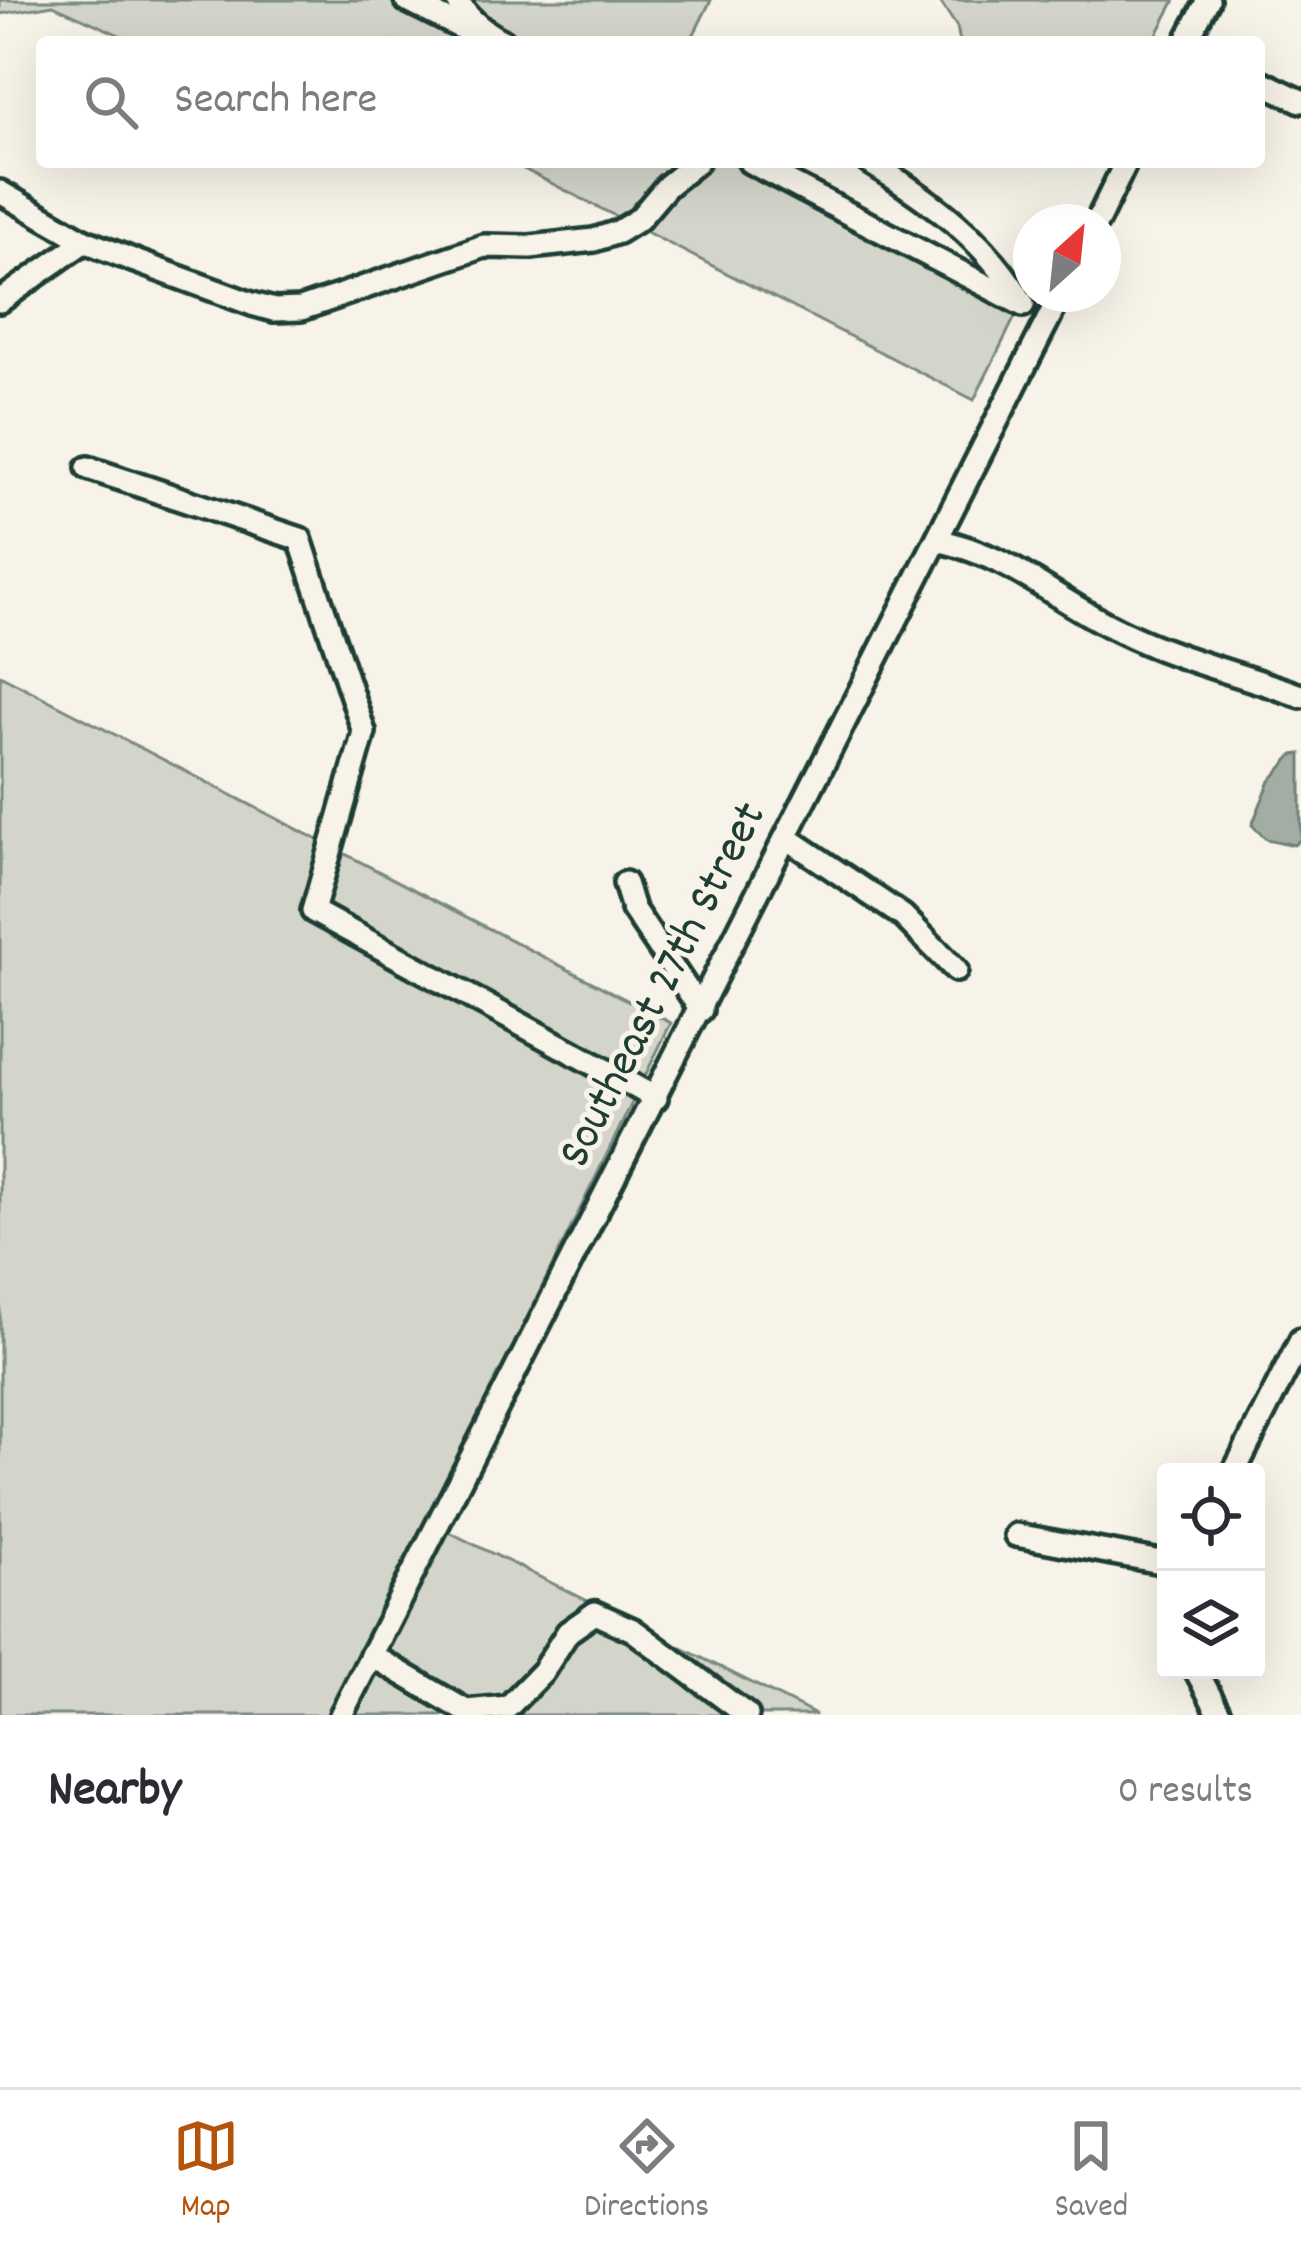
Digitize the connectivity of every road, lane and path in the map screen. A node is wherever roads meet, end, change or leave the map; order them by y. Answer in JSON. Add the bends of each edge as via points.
{"nodes":[{"id":1,"x":406,"y":0,"type":"edge"},
{"id":2,"x":457,"y":0,"type":"edge"},
{"id":3,"x":1208,"y":0,"type":"edge"},
{"id":4,"x":478,"y":36,"type":"edge"},
{"id":5,"x":495,"y":36,"type":"edge"},
{"id":6,"x":1189,"y":36,"type":"edge"},
{"id":7,"x":1265,"y":84,"type":"edge"},
{"id":8,"x":1301,"y":101,"type":"edge"},
{"id":9,"x":690,"y":168,"type":"edge"},
{"id":10,"x":760,"y":168,"type":"edge"},
{"id":11,"x":878,"y":168,"type":"edge"},
{"id":12,"x":1123,"y":168,"type":"edge"},
{"id":13,"x":0,"y":191,"type":"edge"},
{"id":14,"x":1106,"y":204,"type":"edge"},
{"id":15,"x":85,"y":241,"type":"junction"},
{"id":16,"x":1013,"y":287,"type":"edge"},
{"id":17,"x":1013,"y":300,"type":"edge"},
{"id":18,"x":0,"y":301,"type":"edge"},
{"id":19,"x":1040,"y":312,"type":"edge"},
{"id":20,"x":1052,"y":312,"type":"edge"},
{"id":21,"x":1050,"y":316,"type":"junction"},
{"id":22,"x":88,"y":468,"type":"dead end"},
{"id":23,"x":937,"y":540,"type":"junction"},
{"id":24,"x":1301,"y":696,"type":"edge"},
{"id":25,"x":787,"y":838,"type":"junction"},
{"id":26,"x":625,"y":883,"type":"dead end"},
{"id":27,"x":956,"y":970,"type":"dead end"},
{"id":28,"x":701,"y":1010,"type":"junction"},
{"id":29,"x":656,"y":1098,"type":"junction"},
{"id":30,"x":1301,"y":1340,"type":"edge"},
{"id":31,"x":1239,"y":1463,"type":"edge"},
{"id":32,"x":1016,"y":1535,"type":"dead end"},
{"id":33,"x":1157,"y":1561,"type":"edge"},
{"id":34,"x":371,"y":1655,"type":"junction"},
{"id":35,"x":1201,"y":1679,"type":"edge"},
{"id":36,"x":341,"y":1715,"type":"edge"},
{"id":37,"x":747,"y":1715,"type":"edge"},
{"id":38,"x":1220,"y":1715,"type":"edge"}],
"edges":[{"from":1,"to":4,"type":"street"},
{"from":2,"to":5,"type":"street"},
{"from":3,"to":6,"type":"street"},
{"from":7,"to":8,"type":"street"},
{"from":9,"to":15,"type":"street","via":[[639,219],[606,236],[484,246],[301,309],[252,304]]},
{"from":10,"to":17,"type":"street"},
{"from":11,"to":16,"type":"street","via":[[937,205]]},
{"from":12,"to":14,"type":"street"},
{"from":13,"to":15,"type":"street"},
{"from":15,"to":18,"type":"street"},
{"from":19,"to":21,"type":"street"},
{"from":20,"to":21,"type":"street","name":"Southeast 27th Street"},
{"from":21,"to":23,"type":"street","name":"Southeast 27th Street"},
{"from":22,"to":29,"type":"street","via":[[300,539],[364,732],[313,910]]},
{"from":23,"to":24,"type":"street","via":[[978,549],[1166,652]]},
{"from":23,"to":25,"type":"street","name":"Southeast 27th Street"},
{"from":25,"to":27,"type":"street","via":[[903,916]]},
{"from":25,"to":28,"type":"street","name":"Southeast 27th Street"},
{"from":26,"to":28,"type":"street","via":[[633,909]]},
{"from":28,"to":29,"type":"street","name":"Southeast 27th Street"},
{"from":29,"to":34,"type":"street","name":"Southeast 27th Street"},
{"from":30,"to":31,"type":"street"},
{"from":32,"to":33,"type":"street"},
{"from":34,"to":36,"type":"street","name":"Southeast 27th Street"},
{"from":34,"to":37,"type":"street","via":[[466,1711],[508,1707],[568,1632],[595,1613],[633,1630]]},
{"from":35,"to":38,"type":"street"}]}
